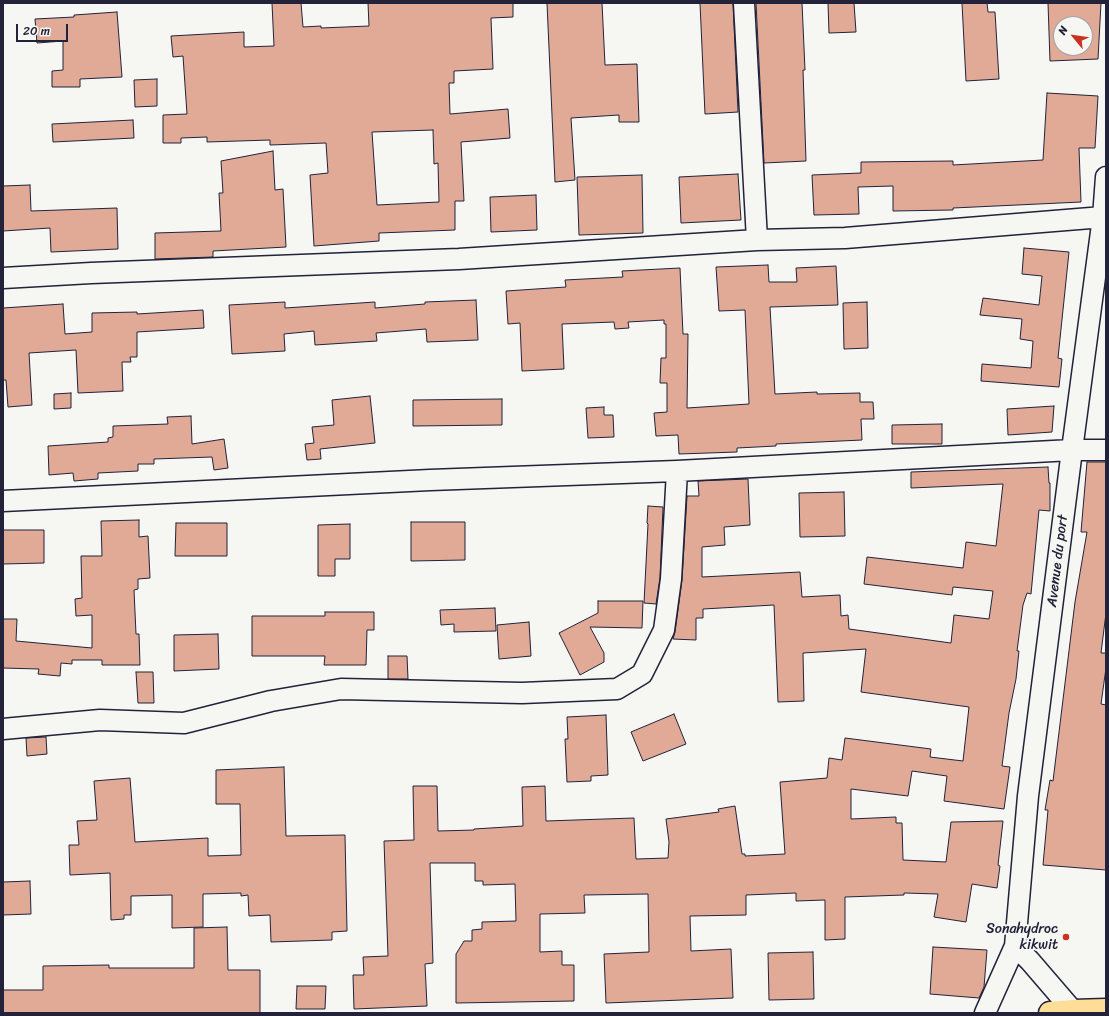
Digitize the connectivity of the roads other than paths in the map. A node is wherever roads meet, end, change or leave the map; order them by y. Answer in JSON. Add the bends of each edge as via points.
{"nodes":[{"id":1,"x":744,"y":3,"type":"edge"},
{"id":2,"x":1106,"y":176,"type":"edge"},
{"id":3,"x":1105,"y":216,"type":"edge"},
{"id":4,"x":756,"y":240,"type":"junction"},
{"id":5,"x":3,"y":278,"type":"edge"},
{"id":6,"x":1072,"y":450,"type":"junction"},
{"id":7,"x":1106,"y":450,"type":"edge"},
{"id":8,"x":677,"y":471,"type":"junction"},
{"id":9,"x":3,"y":501,"type":"edge"},
{"id":10,"x":3,"y":729,"type":"edge"},
{"id":11,"x":1015,"y":946,"type":"junction"},
{"id":12,"x":1106,"y":1010,"type":"edge"},
{"id":13,"x":1061,"y":1012,"type":"edge"},
{"id":14,"x":985,"y":1013,"type":"edge"},
{"id":15,"x":1050,"y":1013,"type":"edge"}],
"edges":[{"from":1,"to":4,"type":"street"},
{"from":2,"to":3,"type":"street","name":"Avenue du port"},
{"from":3,"to":4,"type":"street","via":[[845,238]]},
{"from":3,"to":6,"type":"street","name":"Avenue du port"},
{"from":4,"to":5,"type":"street","via":[[459,259]]},
{"from":6,"to":7,"type":"street"},
{"from":6,"to":8,"type":"street"},
{"from":6,"to":11,"type":"street","name":"Avenue du port","via":[[1028,796]]},
{"from":8,"to":9,"type":"street"},
{"from":8,"to":10,"type":"street","via":[[671,579],[664,630],[642,674],[617,689],[522,693],[341,689],[271,701],[184,723],[100,720]]},
{"from":11,"to":13,"type":"street","via":[[1030,961]]},
{"from":11,"to":14,"type":"street","name":"Avenue du port"},
{"from":12,"to":13,"type":"highway"},
{"from":13,"to":15,"type":"highway"}]}
